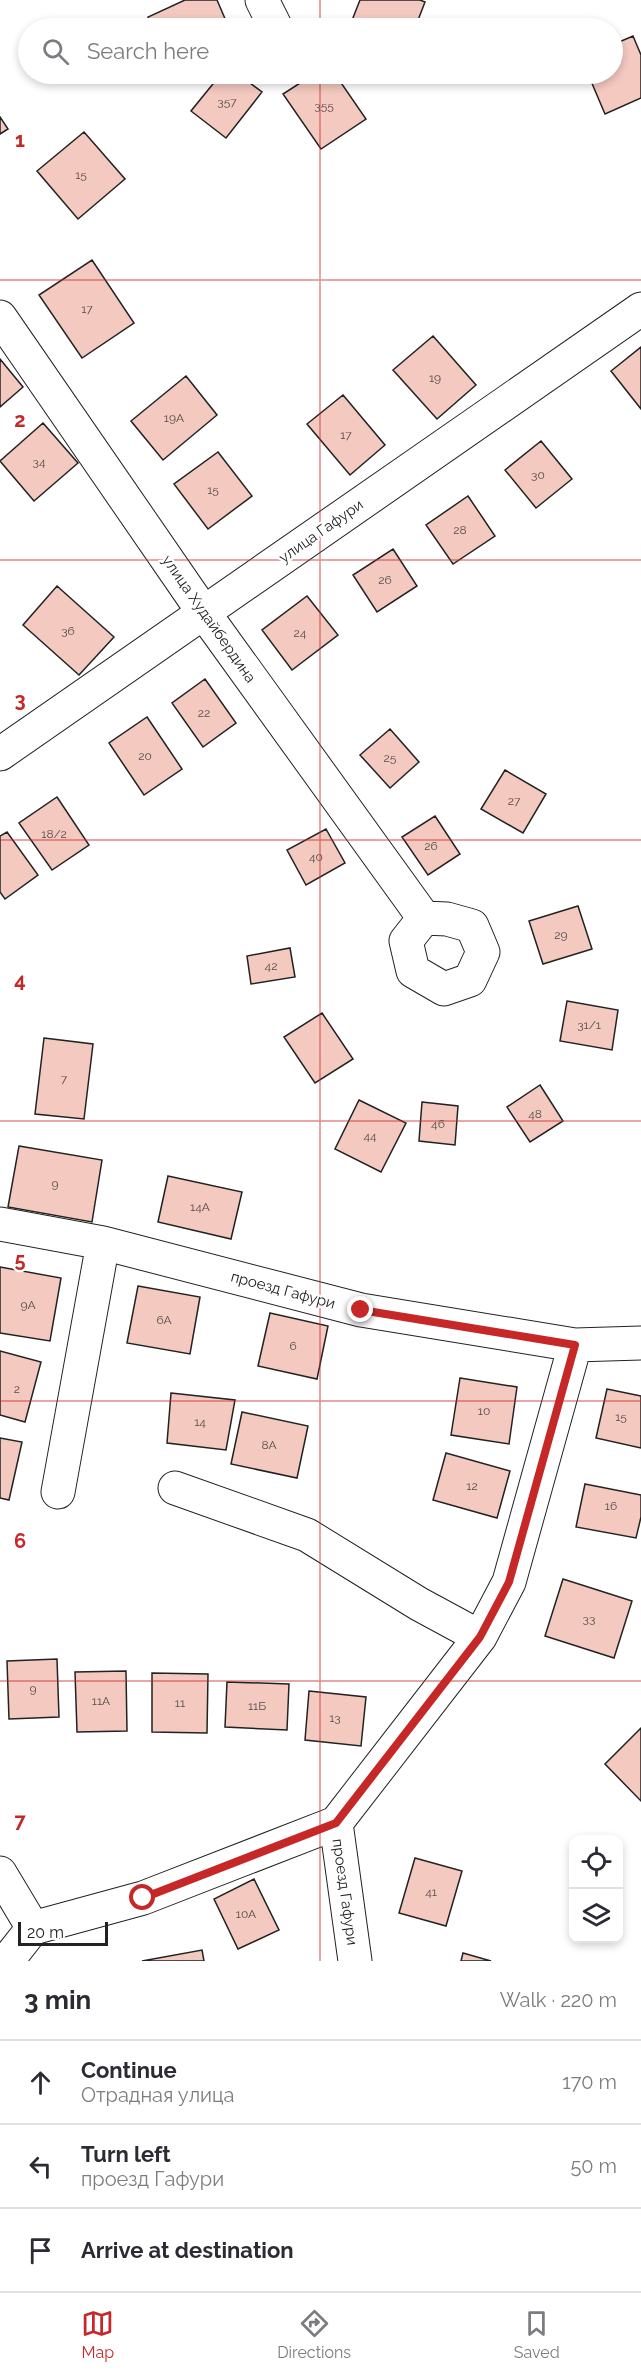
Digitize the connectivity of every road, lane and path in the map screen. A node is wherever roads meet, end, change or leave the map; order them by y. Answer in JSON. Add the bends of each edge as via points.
{"nodes":[{"id":1,"x":262,"y":0,"type":"edge"},
{"id":2,"x":271,"y":18,"type":"edge"},
{"id":3,"x":641,"y":309,"type":"edge"},
{"id":4,"x":0,"y":317,"type":"edge"},
{"id":5,"x":204,"y":613,"type":"junction"},
{"id":6,"x":0,"y":753,"type":"edge"},
{"id":7,"x":423,"y":918,"type":"dead end"},
{"id":8,"x":0,"y":1224,"type":"edge"},
{"id":9,"x":103,"y":1243,"type":"junction"},
{"id":10,"x":641,"y":1343,"type":"edge"},
{"id":11,"x":575,"y":1345,"type":"junction"},
{"id":12,"x":175,"y":1488,"type":"dead end"},
{"id":13,"x":58,"y":1492,"type":"dead end"},
{"id":14,"x":480,"y":1637,"type":"junction"},
{"id":15,"x":336,"y":1823,"type":"junction"},
{"id":16,"x":0,"y":1874,"type":"edge"},
{"id":17,"x":33,"y":1928,"type":"junction"},
{"id":18,"x":7,"y":1961,"type":"edge"},
{"id":19,"x":355,"y":1961,"type":"edge"}],
"edges":[{"from":1,"to":2,"type":"street"},
{"from":3,"to":5,"type":"street","name":"улица Гафури"},
{"from":4,"to":5,"type":"street","name":"улица Худайбердина"},
{"from":5,"to":6,"type":"street","name":"улица Гафури"},
{"from":5,"to":7,"type":"street","name":"улица Худайбердина"},
{"from":8,"to":9,"type":"street","name":"проезд Гафури"},
{"from":9,"to":11,"type":"street","name":"проезд Гафури","via":[[361,1310]]},
{"from":9,"to":13,"type":"street"},
{"from":10,"to":11,"type":"street","name":"проезд Гафури"},
{"from":11,"to":14,"type":"street","via":[[509,1582]]},
{"from":12,"to":14,"type":"street","via":[[307,1535],[418,1604]]},
{"from":14,"to":15,"type":"street"},
{"from":15,"to":17,"type":"street","via":[[143,1898]]},
{"from":15,"to":19,"type":"street","name":"проезд Гафури"},
{"from":16,"to":17,"type":"street"},
{"from":17,"to":18,"type":"street"}]}
